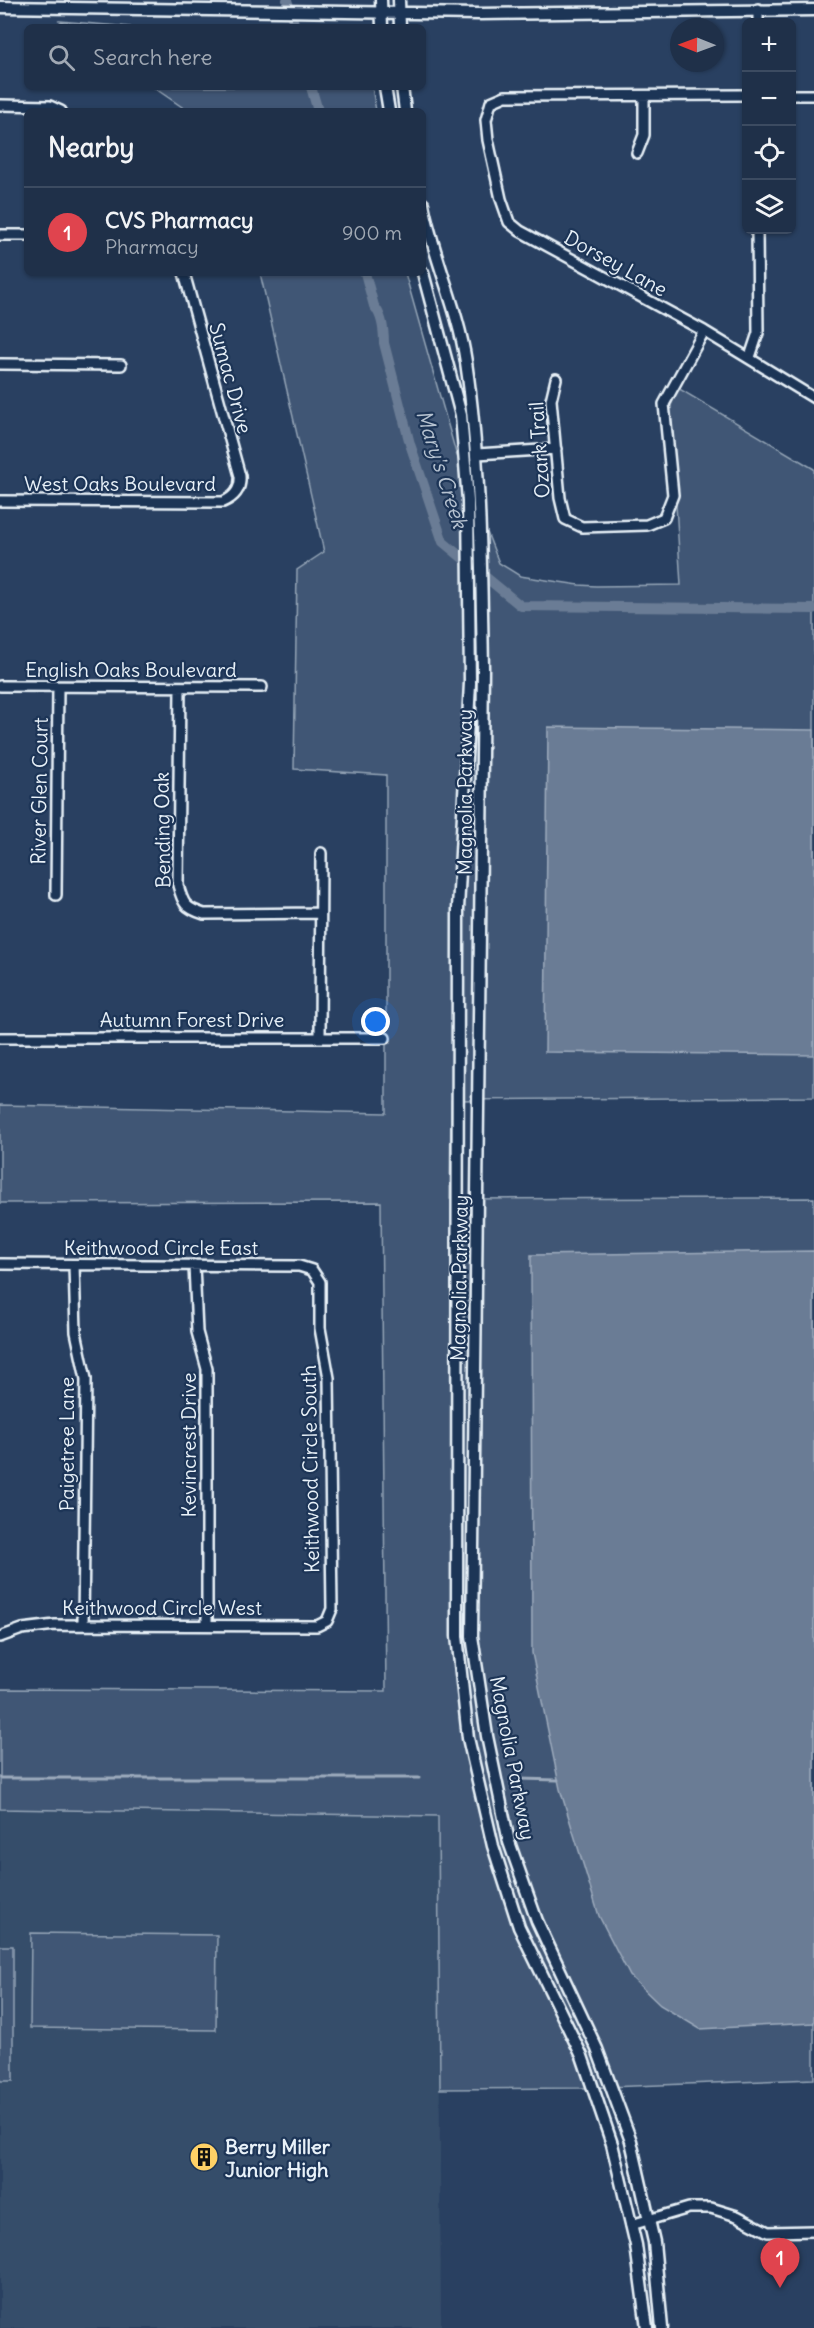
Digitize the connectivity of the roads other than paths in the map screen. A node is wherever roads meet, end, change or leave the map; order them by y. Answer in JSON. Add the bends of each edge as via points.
{"nodes":[{"id":1,"x":381,"y":0,"type":"edge"},
{"id":2,"x":399,"y":0,"type":"edge"},
{"id":3,"x":0,"y":7,"type":"edge"},
{"id":4,"x":758,"y":9,"type":"junction"},
{"id":5,"x":814,"y":10,"type":"edge"},
{"id":6,"x":381,"y":12,"type":"junction"},
{"id":7,"x":400,"y":13,"type":"junction"},
{"id":8,"x":758,"y":18,"type":"edge"},
{"id":9,"x":382,"y":24,"type":"edge"},
{"id":10,"x":400,"y":24,"type":"edge"},
{"id":11,"x":385,"y":90,"type":"edge"},
{"id":12,"x":402,"y":90,"type":"edge"},
{"id":13,"x":742,"y":95,"type":"edge"},
{"id":14,"x":796,"y":95,"type":"edge"},
{"id":15,"x":814,"y":95,"type":"edge"},
{"id":16,"x":644,"y":97,"type":"junction"},
{"id":17,"x":0,"y":105,"type":"edge"},
{"id":18,"x":54,"y":108,"type":"edge"},
{"id":19,"x":388,"y":108,"type":"edge"},
{"id":20,"x":405,"y":108,"type":"edge"},
{"id":21,"x":637,"y":153,"type":"dead end"},
{"id":22,"x":426,"y":214,"type":"edge"},
{"id":23,"x":757,"y":234,"type":"edge"},
{"id":24,"x":0,"y":235,"type":"edge"},
{"id":25,"x":24,"y":235,"type":"edge"},
{"id":26,"x":185,"y":276,"type":"edge"},
{"id":27,"x":424,"y":276,"type":"edge"},
{"id":28,"x":704,"y":331,"type":"junction"},
{"id":29,"x":750,"y":357,"type":"junction"},
{"id":30,"x":0,"y":364,"type":"edge"},
{"id":31,"x":121,"y":365,"type":"dead end"},
{"id":32,"x":556,"y":379,"type":"dead end"},
{"id":33,"x":814,"y":398,"type":"edge"},
{"id":34,"x":556,"y":449,"type":"junction"},
{"id":35,"x":477,"y":454,"type":"junction"},
{"id":36,"x":237,"y":492,"type":"joint"},
{"id":37,"x":0,"y":501,"type":"edge"},
{"id":38,"x":0,"y":686,"type":"edge"},
{"id":39,"x":58,"y":687,"type":"junction"},
{"id":40,"x":180,"y":687,"type":"junction"},
{"id":41,"x":262,"y":687,"type":"dead end"},
{"id":42,"x":321,"y":853,"type":"dead end"},
{"id":43,"x":56,"y":895,"type":"dead end"},
{"id":44,"x":320,"y":914,"type":"junction"},
{"id":45,"x":320,"y":1037,"type":"junction"},
{"id":46,"x":0,"y":1038,"type":"edge"},
{"id":47,"x":385,"y":1038,"type":"dead end"},
{"id":48,"x":458,"y":1038,"type":"junction"},
{"id":49,"x":479,"y":1038,"type":"junction"},
{"id":50,"x":457,"y":1223,"type":"junction"},
{"id":51,"x":478,"y":1223,"type":"junction"},
{"id":52,"x":0,"y":1264,"type":"edge"},
{"id":53,"x":74,"y":1264,"type":"junction"},
{"id":54,"x":194,"y":1265,"type":"junction"},
{"id":55,"x":318,"y":1277,"type":"joint"},
{"id":56,"x":324,"y":1623,"type":"joint"},
{"id":57,"x":83,"y":1625,"type":"junction"},
{"id":58,"x":207,"y":1625,"type":"junction"},
{"id":59,"x":0,"y":1637,"type":"edge"},
{"id":60,"x":475,"y":1654,"type":"junction"},
{"id":61,"x":459,"y":1656,"type":"junction"},
{"id":62,"x":518,"y":1866,"type":"junction"},
{"id":63,"x":501,"y":1872,"type":"junction"},
{"id":64,"x":648,"y":2220,"type":"junction"},
{"id":65,"x":631,"y":2225,"type":"junction"},
{"id":66,"x":814,"y":2231,"type":"edge"},
{"id":67,"x":647,"y":2328,"type":"edge"},
{"id":68,"x":662,"y":2328,"type":"edge"}],
"edges":[{"from":1,"to":6,"type":"street"},
{"from":2,"to":7,"type":"street"},
{"from":3,"to":6,"type":"street"},
{"from":4,"to":5,"type":"street"},
{"from":4,"to":7,"type":"street"},
{"from":4,"to":8,"type":"street"},
{"from":6,"to":7,"type":"street"},
{"from":6,"to":9,"type":"street"},
{"from":7,"to":10,"type":"street"},
{"from":11,"to":19,"type":"street"},
{"from":12,"to":20,"type":"street"},
{"from":13,"to":16,"type":"street"},
{"from":14,"to":15,"type":"street"},
{"from":16,"to":21,"type":"street","via":[[644,135]]},
{"from":16,"to":28,"type":"street","name":"Dorsey Lane","via":[[505,96],[491,102],[486,120],[488,140],[501,199],[509,222],[520,231]]},
{"from":17,"to":18,"type":"street"},
{"from":22,"to":35,"type":"street","name":"Magnolia Parkway","via":[[466,360]]},
{"from":23,"to":29,"type":"street","via":[[758,333]]},
{"from":24,"to":25,"type":"street"},
{"from":26,"to":36,"type":"street","name":"Sumac Drive","via":[[240,476]]},
{"from":27,"to":48,"type":"street","name":"Magnolia Parkway","via":[[461,415],[468,523],[470,683],[458,909]]},
{"from":28,"to":29,"type":"street","name":"Dorsey Lane"},
{"from":28,"to":34,"type":"street","name":"Ozark Trail","via":[[664,404],[673,495],[664,518],[646,525],[582,527],[565,519]]},
{"from":29,"to":33,"type":"street","name":"Dorsey Lane"},
{"from":30,"to":31,"type":"street"},
{"from":32,"to":34,"type":"street","name":"Ozark Trail","via":[[551,400]]},
{"from":34,"to":35,"type":"street"},
{"from":35,"to":49,"type":"street","name":"Magnolia Parkway","via":[[482,642]]},
{"from":36,"to":37,"type":"street","name":"West Oaks Boulevard","via":[[223,502]]},
{"from":38,"to":39,"type":"street","name":"English Oaks Boulevard"},
{"from":39,"to":40,"type":"street","name":"English Oaks Boulevard"},
{"from":39,"to":43,"type":"street","name":"River Glen Court"},
{"from":40,"to":41,"type":"street","name":"English Oaks Boulevard"},
{"from":40,"to":44,"type":"street","name":"Bending Oak","via":[[178,885],[182,900],[190,909],[204,914]]},
{"from":42,"to":44,"type":"street"},
{"from":44,"to":45,"type":"street"},
{"from":45,"to":46,"type":"street","name":"Autumn Forest Drive"},
{"from":45,"to":47,"type":"street","name":"Autumn Forest Drive"},
{"from":48,"to":49,"type":"street"},
{"from":48,"to":50,"type":"street","name":"Magnolia Parkway"},
{"from":49,"to":51,"type":"street","name":"Magnolia Parkway"},
{"from":50,"to":51,"type":"street"},
{"from":50,"to":61,"type":"street","name":"Magnolia Parkway"},
{"from":51,"to":60,"type":"street","name":"Magnolia Parkway","via":[[472,1636]]},
{"from":52,"to":53,"type":"street","name":"Keithwood Circle East"},
{"from":53,"to":54,"type":"street","name":"Keithwood Circle East"},
{"from":53,"to":57,"type":"street","name":"Paigetree Lane","via":[[76,1332],[86,1379]]},
{"from":54,"to":55,"type":"street","name":"Keithwood Circle East","via":[[299,1266],[312,1270]]},
{"from":54,"to":58,"type":"street","name":"Kevincrest Drive","via":[[197,1332],[207,1369]]},
{"from":55,"to":56,"type":"street","name":"Keithwood Circle South","via":[[320,1328],[329,1378],[332,1609]]},
{"from":56,"to":58,"type":"street","name":"Keithwood Circle West"},
{"from":57,"to":58,"type":"street","name":"Keithwood Circle West"},
{"from":57,"to":59,"type":"street","name":"Keithwood Circle West","via":[[41,1625]]},
{"from":60,"to":61,"type":"street"},
{"from":60,"to":62,"type":"street","name":"Magnolia Parkway","via":[[487,1736],[509,1842]]},
{"from":61,"to":63,"type":"street","name":"Magnolia Parkway","via":[[468,1738]]},
{"from":62,"to":63,"type":"street"},
{"from":62,"to":64,"type":"street","name":"Magnolia Parkway","via":[[537,1921],[597,2049],[631,2142]]},
{"from":63,"to":65,"type":"street","name":"Magnolia Parkway","via":[[519,1927],[582,2056],[612,2144]]},
{"from":64,"to":65,"type":"street"},
{"from":64,"to":66,"type":"street","via":[[689,2208],[711,2208],[768,2232]]},
{"from":64,"to":68,"type":"street","name":"Magnolia Parkway","via":[[654,2242]]},
{"from":65,"to":67,"type":"street","name":"Magnolia Parkway"}]}
